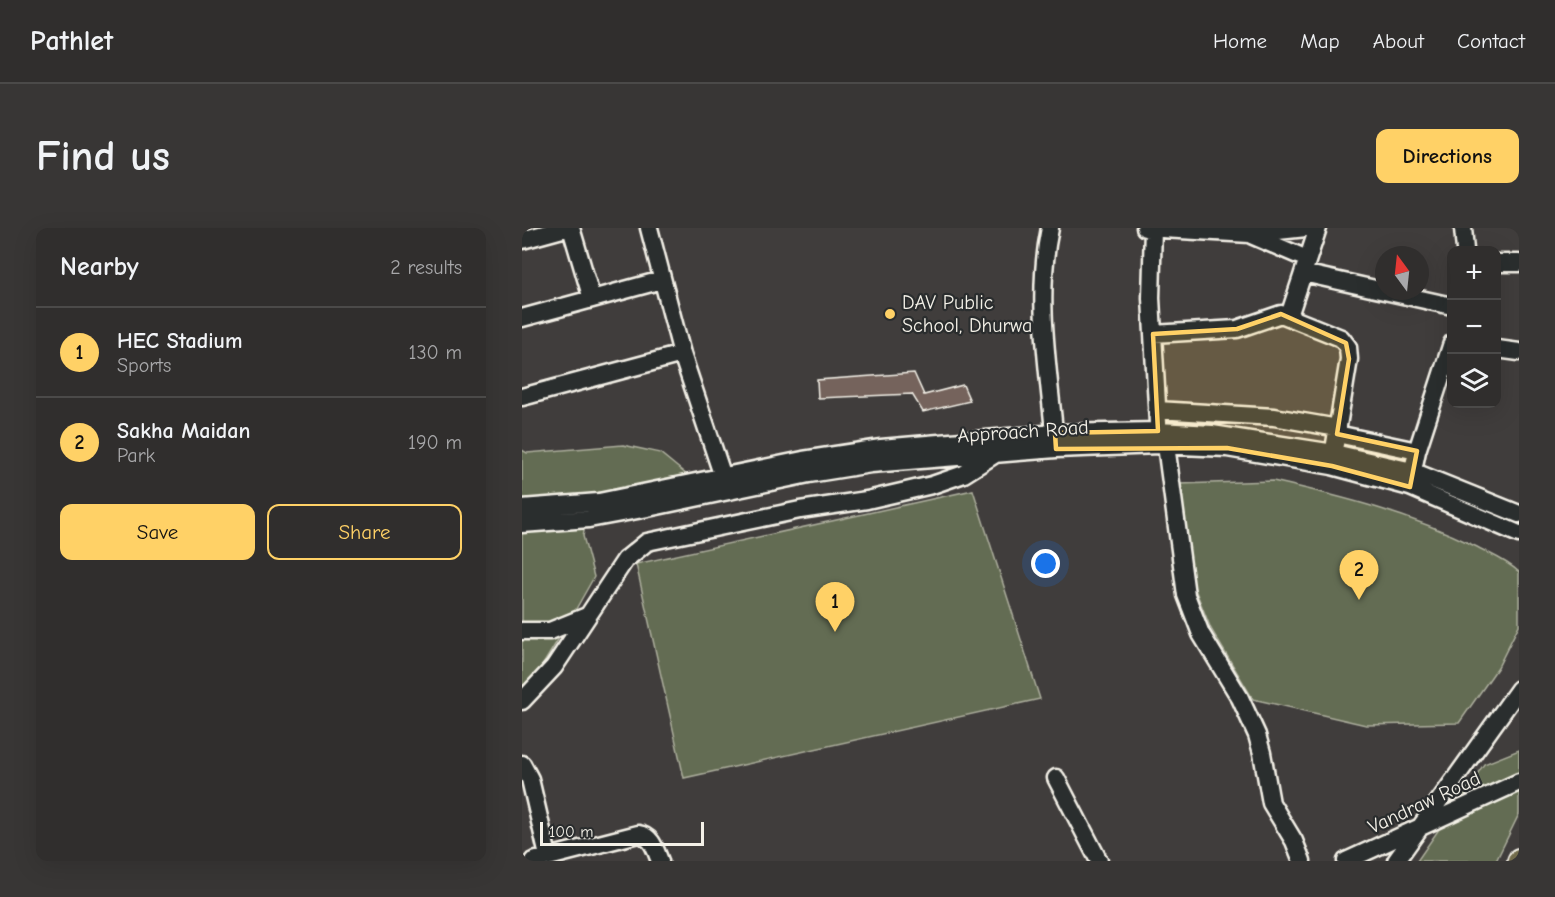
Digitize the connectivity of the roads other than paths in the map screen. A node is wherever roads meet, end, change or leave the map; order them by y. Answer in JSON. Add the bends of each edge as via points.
{"nodes":[{"id":1,"x":566,"y":228,"type":"edge"},
{"id":2,"x":571,"y":228,"type":"edge"},
{"id":3,"x":649,"y":228,"type":"edge"},
{"id":4,"x":1050,"y":228,"type":"edge"},
{"id":5,"x":1305,"y":228,"type":"edge"},
{"id":6,"x":1318,"y":228,"type":"edge"},
{"id":7,"x":1463,"y":228,"type":"edge"},
{"id":8,"x":1150,"y":229,"type":"edge"},
{"id":9,"x":1250,"y":234,"type":"junction"},
{"id":10,"x":522,"y":240,"type":"edge"},
{"id":11,"x":1465,"y":246,"type":"edge"},
{"id":12,"x":1501,"y":263,"type":"edge"},
{"id":13,"x":1519,"y":263,"type":"edge"},
{"id":14,"x":1305,"y":266,"type":"junction"},
{"id":15,"x":662,"y":280,"type":"junction"},
{"id":16,"x":592,"y":299,"type":"junction"},
{"id":17,"x":1447,"y":305,"type":"edge"},
{"id":18,"x":1288,"y":316,"type":"junction"},
{"id":19,"x":522,"y":318,"type":"edge"},
{"id":20,"x":1153,"y":334,"type":"junction"},
{"id":21,"x":1501,"y":350,"type":"edge"},
{"id":22,"x":1519,"y":352,"type":"edge"},
{"id":23,"x":682,"y":354,"type":"junction"},
{"id":24,"x":1448,"y":354,"type":"edge"},
{"id":25,"x":522,"y":397,"type":"edge"},
{"id":26,"x":1157,"y":410,"type":"junction"},
{"id":27,"x":1337,"y":431,"type":"junction"},
{"id":28,"x":1161,"y":440,"type":"junction"},
{"id":29,"x":1055,"y":441,"type":"junction"},
{"id":30,"x":1417,"y":451,"type":"junction"},
{"id":31,"x":997,"y":453,"type":"junction"},
{"id":32,"x":1333,"y":459,"type":"junction"},
{"id":33,"x":723,"y":477,"type":"junction"},
{"id":34,"x":1411,"y":479,"type":"junction"},
{"id":35,"x":522,"y":508,"type":"edge"},
{"id":36,"x":1519,"y":514,"type":"edge"},
{"id":37,"x":522,"y":524,"type":"edge"},
{"id":38,"x":1519,"y":534,"type":"edge"},
{"id":39,"x":587,"y":616,"type":"junction"},
{"id":40,"x":522,"y":631,"type":"edge"},
{"id":41,"x":1519,"y":689,"type":"edge"},
{"id":42,"x":522,"y":701,"type":"edge"},
{"id":43,"x":522,"y":764,"type":"edge"},
{"id":44,"x":1056,"y":778,"type":"dead end"},
{"id":45,"x":1519,"y":782,"type":"edge"},
{"id":46,"x":1418,"y":828,"type":"junction"},
{"id":47,"x":541,"y":859,"type":"edge"},
{"id":48,"x":660,"y":861,"type":"edge"},
{"id":49,"x":1099,"y":861,"type":"edge"},
{"id":50,"x":1302,"y":861,"type":"edge"},
{"id":51,"x":1346,"y":861,"type":"edge"},
{"id":52,"x":1396,"y":861,"type":"edge"}],
"edges":[{"from":1,"to":10,"type":"street"},
{"from":2,"to":16,"type":"street"},
{"from":3,"to":15,"type":"street"},
{"from":4,"to":29,"type":"street","via":[[1044,308]]},
{"from":5,"to":9,"type":"street"},
{"from":6,"to":14,"type":"street"},
{"from":7,"to":11,"type":"street"},
{"from":8,"to":9,"type":"street"},
{"from":8,"to":20,"type":"street"},
{"from":9,"to":14,"type":"street"},
{"from":12,"to":13,"type":"street"},
{"from":14,"to":17,"type":"street"},
{"from":14,"to":18,"type":"street"},
{"from":15,"to":16,"type":"street"},
{"from":15,"to":23,"type":"street"},
{"from":16,"to":19,"type":"street"},
{"from":18,"to":20,"type":"street","via":[[1275,315],[1237,330]]},
{"from":18,"to":27,"type":"street","via":[[1337,335],[1346,343],[1349,359]]},
{"from":20,"to":26,"type":"street"},
{"from":21,"to":22,"type":"street"},
{"from":23,"to":25,"type":"street"},
{"from":23,"to":33,"type":"street"},
{"from":24,"to":30,"type":"street"},
{"from":26,"to":27,"type":"street","via":[[1275,417]]},
{"from":26,"to":28,"type":"street"},
{"from":27,"to":30,"type":"street"},
{"from":27,"to":32,"type":"street"},
{"from":28,"to":29,"type":"street","name":"Approach Road"},
{"from":28,"to":32,"type":"street","name":"Approach Road","via":[[1212,434]]},
{"from":28,"to":50,"type":"street","via":[[1188,603],[1201,634],[1249,716],[1262,753],[1270,803]]},
{"from":29,"to":31,"type":"street","name":"Approach Road"},
{"from":29,"to":33,"type":"street","name":"Approach Road","via":[[880,448]]},
{"from":30,"to":34,"type":"street"},
{"from":31,"to":37,"type":"street","name":"Approach Road","via":[[872,464],[611,515]]},
{"from":31,"to":39,"type":"street","via":[[963,474],[932,485],[647,542],[626,560]]},
{"from":32,"to":34,"type":"street","name":"Approach Road"},
{"from":33,"to":35,"type":"street","name":"Approach Road","via":[[599,502]]},
{"from":34,"to":36,"type":"street","name":"Approach Road"},
{"from":34,"to":38,"type":"street","name":"Approach Road"},
{"from":39,"to":40,"type":"street","via":[[550,631]]},
{"from":39,"to":42,"type":"street","via":[[554,667]]},
{"from":41,"to":46,"type":"street"},
{"from":43,"to":47,"type":"street","via":[[530,778]]},
{"from":44,"to":49,"type":"street"},
{"from":45,"to":46,"type":"street","name":"Vandraw Road"},
{"from":46,"to":51,"type":"street","name":"Vandraw Road"},
{"from":46,"to":52,"type":"street"},
{"from":47,"to":48,"type":"street","via":[[638,834],[647,836]]}]}
